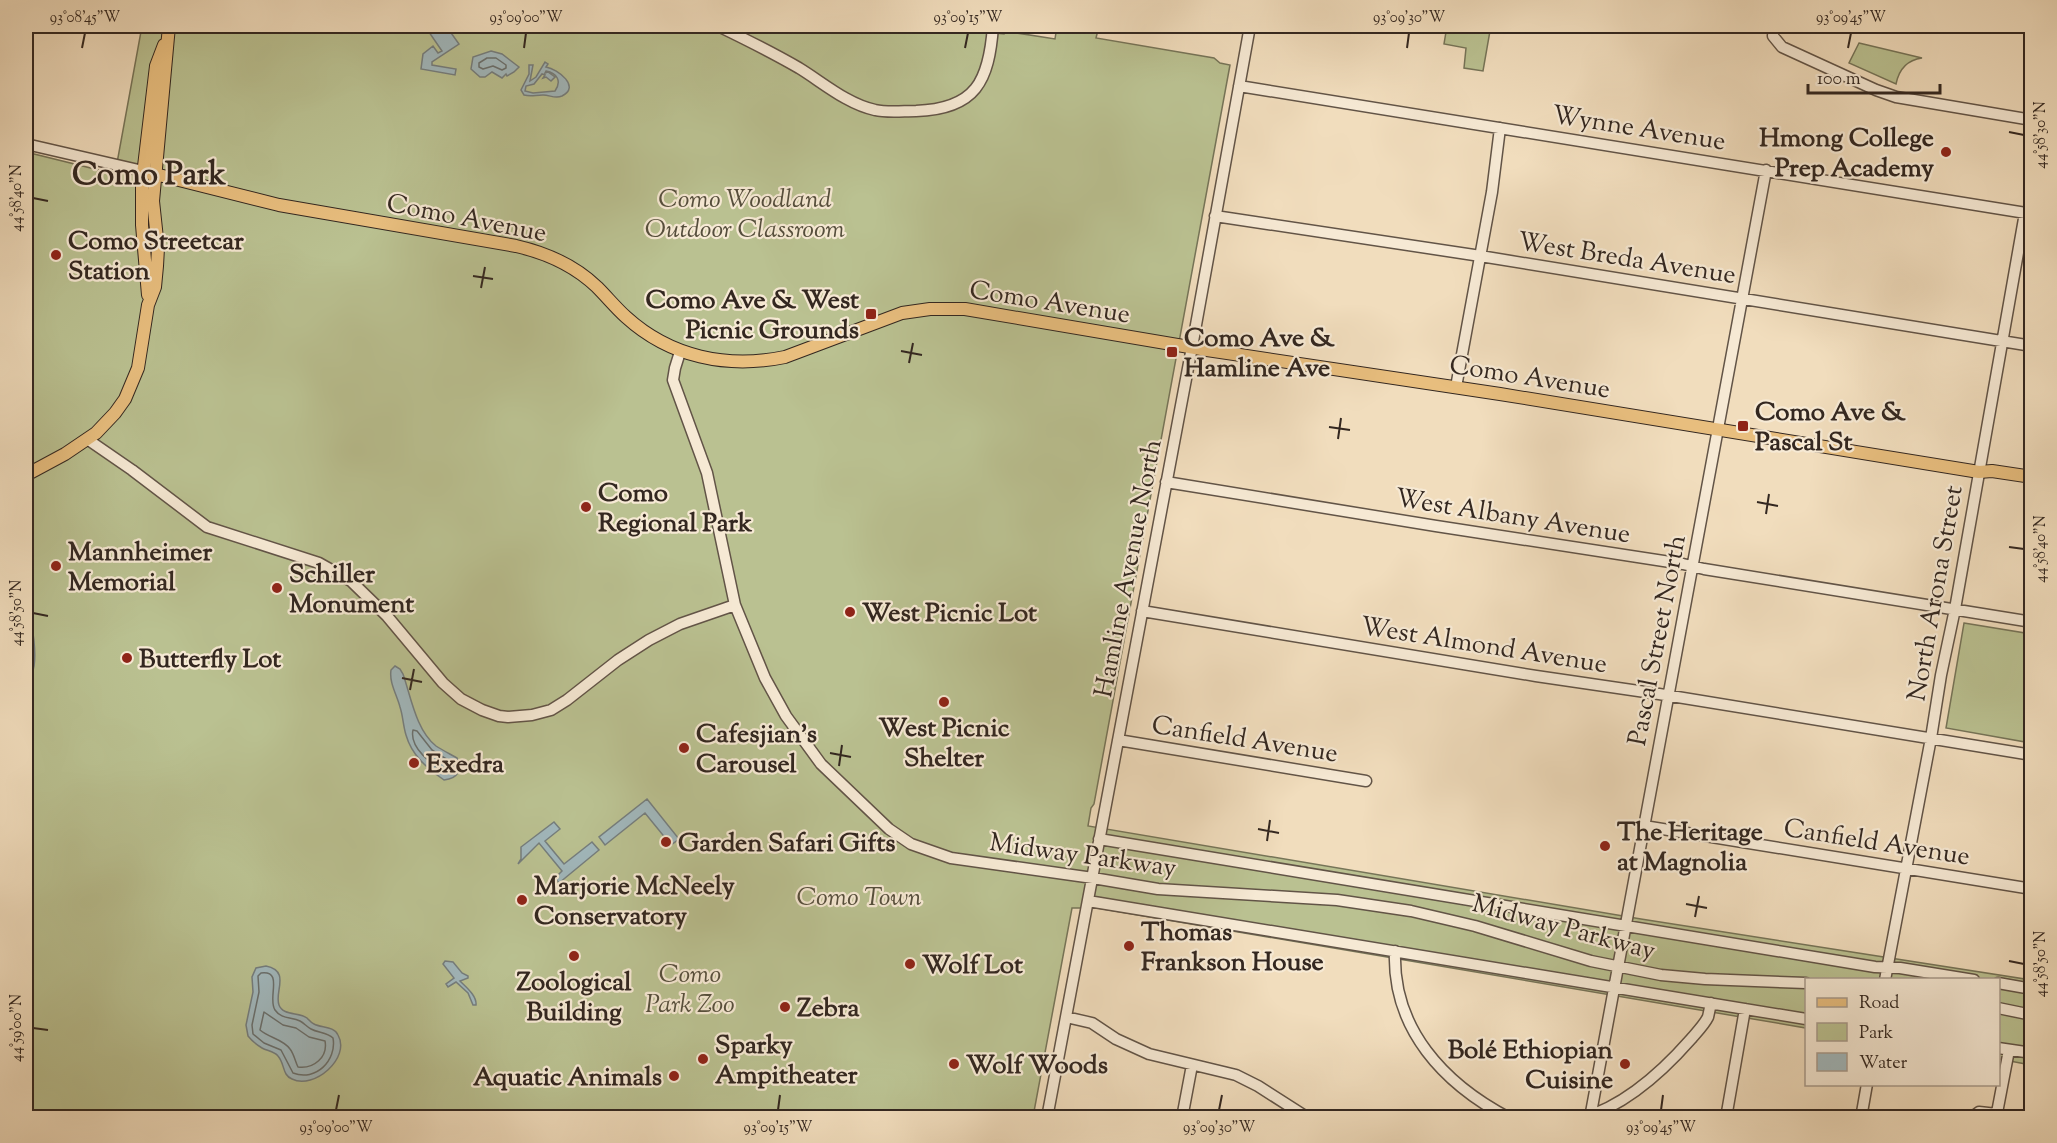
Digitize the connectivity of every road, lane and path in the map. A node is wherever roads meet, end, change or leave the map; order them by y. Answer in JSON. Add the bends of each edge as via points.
{"nodes":[{"id":1,"x":718,"y":26,"type":"edge"},
{"id":2,"x":993,"y":26,"type":"edge"},
{"id":3,"x":1250,"y":26,"type":"edge"},
{"id":4,"x":1774,"y":26,"type":"edge"},
{"id":5,"x":168,"y":32,"type":"edge"},
{"id":6,"x":1239,"y":86,"type":"junction"},
{"id":7,"x":2031,"y":120,"type":"edge"},
{"id":8,"x":1500,"y":128,"type":"junction"},
{"id":9,"x":26,"y":144,"type":"edge"},
{"id":10,"x":1766,"y":170,"type":"junction"},
{"id":11,"x":149,"y":173,"type":"junction"},
{"id":12,"x":2028,"y":214,"type":"edge"},
{"id":13,"x":1215,"y":216,"type":"junction"},
{"id":14,"x":1480,"y":256,"type":"junction"},
{"id":15,"x":1742,"y":299,"type":"junction"},
{"id":16,"x":2003,"y":341,"type":"junction"},
{"id":17,"x":2031,"y":346,"type":"edge"},
{"id":18,"x":1192,"y":347,"type":"junction"},
{"id":19,"x":680,"y":352,"type":"junction"},
{"id":20,"x":1456,"y":387,"type":"junction"},
{"id":21,"x":1718,"y":429,"type":"junction"},
{"id":22,"x":87,"y":439,"type":"junction"},
{"id":23,"x":1979,"y":471,"type":"junction"},
{"id":24,"x":26,"y":475,"type":"edge"},
{"id":25,"x":2031,"y":477,"type":"edge"},
{"id":26,"x":1166,"y":482,"type":"junction"},
{"id":27,"x":2031,"y":485,"type":"edge"},
{"id":28,"x":1693,"y":567,"type":"junction"},
{"id":29,"x":735,"y":605,"type":"junction"},
{"id":30,"x":1955,"y":609,"type":"junction"},
{"id":31,"x":1142,"y":611,"type":"junction"},
{"id":32,"x":2031,"y":622,"type":"edge"},
{"id":33,"x":1669,"y":696,"type":"junction"},
{"id":34,"x":1931,"y":738,"type":"junction"},
{"id":35,"x":1118,"y":740,"type":"junction"},
{"id":36,"x":2031,"y":755,"type":"edge"},
{"id":37,"x":1365,"y":781,"type":"dead end"},
{"id":38,"x":1644,"y":826,"type":"junction"},
{"id":39,"x":1099,"y":839,"type":"junction"},
{"id":40,"x":1906,"y":870,"type":"junction"},
{"id":41,"x":1093,"y":878,"type":"junction"},
{"id":42,"x":2031,"y":889,"type":"edge"},
{"id":43,"x":1088,"y":901,"type":"junction"},
{"id":44,"x":1626,"y":926,"type":"junction"},
{"id":45,"x":1395,"y":951,"type":"junction"},
{"id":46,"x":1618,"y":967,"type":"junction"},
{"id":47,"x":1887,"y":967,"type":"junction"},
{"id":48,"x":1885,"y":978,"type":"edge"},
{"id":49,"x":1961,"y":978,"type":"edge"},
{"id":50,"x":1805,"y":983,"type":"edge"},
{"id":51,"x":2000,"y":983,"type":"edge"},
{"id":52,"x":1614,"y":987,"type":"junction"},
{"id":53,"x":2031,"y":989,"type":"edge"},
{"id":54,"x":1711,"y":1003,"type":"junction"},
{"id":55,"x":2000,"y":1008,"type":"edge"},
{"id":56,"x":1745,"y":1009,"type":"junction"},
{"id":57,"x":2031,"y":1015,"type":"edge"},
{"id":58,"x":1066,"y":1017,"type":"junction"},
{"id":59,"x":1805,"y":1019,"type":"edge"},
{"id":60,"x":2004,"y":1049,"type":"edge"},
{"id":61,"x":2031,"y":1053,"type":"edge"},
{"id":62,"x":1192,"y":1065,"type":"junction"},
{"id":63,"x":1867,"y":1086,"type":"edge"},
{"id":64,"x":1997,"y":1116,"type":"edge"},
{"id":65,"x":1588,"y":1117,"type":"edge"},
{"id":66,"x":1047,"y":1118,"type":"edge"},
{"id":67,"x":1182,"y":1118,"type":"edge"},
{"id":68,"x":1308,"y":1118,"type":"edge"},
{"id":69,"x":1509,"y":1118,"type":"edge"},
{"id":70,"x":1726,"y":1118,"type":"edge"},
{"id":71,"x":1861,"y":1118,"type":"edge"},
{"id":72,"x":1971,"y":1118,"type":"edge"}],
"edges":[{"from":1,"to":2,"type":"street","via":[[875,110],[924,110],[953,105],[974,90],[987,69]]},
{"from":3,"to":6,"type":"street","name":"Hamline Avenue North"},
{"from":4,"to":7,"type":"street","via":[[1773,36],[1782,47],[1876,90],[1896,97]]},
{"from":5,"to":11,"type":"main road"},
{"from":6,"to":8,"type":"street","name":"Wynne Avenue"},
{"from":6,"to":13,"type":"street","name":"Hamline Avenue North"},
{"from":8,"to":10,"type":"street","name":"Wynne Avenue"},
{"from":8,"to":14,"type":"street"},
{"from":9,"to":11,"type":"street"},
{"from":10,"to":12,"type":"street","name":"Wynne Avenue"},
{"from":10,"to":15,"type":"street","name":"Pascal Street North"},
{"from":11,"to":19,"type":"main road","name":"Como Avenue","via":[[279,205],[540,252],[580,273],[638,327]]},
{"from":11,"to":22,"type":"main road","via":[[158,248],[155,287],[148,305],[140,360],[125,399]]},
{"from":12,"to":16,"type":"street","name":"North Arona Street"},
{"from":13,"to":14,"type":"street","name":"West Breda Avenue"},
{"from":13,"to":18,"type":"street","name":"Hamline Avenue North"},
{"from":14,"to":15,"type":"street","name":"West Breda Avenue"},
{"from":14,"to":20,"type":"street"},
{"from":15,"to":16,"type":"street","name":"West Breda Avenue"},
{"from":15,"to":21,"type":"street","name":"Pascal Street North"},
{"from":16,"to":17,"type":"street","name":"West Breda Avenue"},
{"from":16,"to":23,"type":"street","name":"North Arona Street"},
{"from":18,"to":19,"type":"main road","name":"Como Avenue","via":[[943,308],[902,313],[770,360],[723,361]]},
{"from":18,"to":20,"type":"main road","name":"Como Avenue"},
{"from":18,"to":26,"type":"street","name":"Hamline Avenue North"},
{"from":19,"to":29,"type":"street","name":"Midway Parkway","via":[[673,380],[706,473]]},
{"from":20,"to":21,"type":"main road","name":"Como Avenue"},
{"from":21,"to":23,"type":"main road","name":"Como Avenue"},
{"from":21,"to":28,"type":"street","name":"Pascal Street North"},
{"from":22,"to":24,"type":"main road"},
{"from":22,"to":29,"type":"street","via":[[207,527],[319,563],[351,581],[387,616],[443,683],[461,699],[499,716],[551,710],[650,640],[680,624]]},
{"from":23,"to":25,"type":"main road","name":"Como Avenue"},
{"from":23,"to":27,"type":"main road","name":"Como Avenue"},
{"from":23,"to":30,"type":"street","name":"North Arona Street"},
{"from":26,"to":28,"type":"street","name":"West Albany Avenue"},
{"from":26,"to":31,"type":"street","name":"Hamline Avenue North"},
{"from":28,"to":30,"type":"street","name":"West Albany Avenue"},
{"from":28,"to":33,"type":"street","name":"Pascal Street North"},
{"from":29,"to":41,"type":"street","name":"Midway Parkway","via":[[765,678],[786,716],[821,764],[889,829],[911,844],[951,858]]},
{"from":30,"to":32,"type":"street","name":"West Albany Avenue"},
{"from":30,"to":34,"type":"street","name":"North Arona Street"},
{"from":31,"to":33,"type":"street","name":"West Almond Avenue"},
{"from":31,"to":35,"type":"street","name":"Hamline Avenue North"},
{"from":33,"to":34,"type":"street","name":"West Almond Avenue"},
{"from":33,"to":38,"type":"street","name":"Pascal Street North"},
{"from":34,"to":36,"type":"street","name":"West Almond Avenue"},
{"from":34,"to":40,"type":"street","name":"North Arona Street"},
{"from":35,"to":37,"type":"street","name":"Canfield Avenue"},
{"from":35,"to":39,"type":"street","name":"Hamline Avenue North"},
{"from":38,"to":40,"type":"street","name":"Canfield Avenue"},
{"from":38,"to":44,"type":"street","name":"Pascal Street North"},
{"from":39,"to":41,"type":"street","name":"Hamline Avenue North"},
{"from":39,"to":44,"type":"street"},
{"from":40,"to":42,"type":"street","name":"Canfield Avenue"},
{"from":40,"to":47,"type":"street","name":"North Arona Street"},
{"from":41,"to":43,"type":"street","name":"Hamline Avenue North"},
{"from":41,"to":46,"type":"street","name":"Midway Parkway","via":[[1179,892],[1337,900],[1411,911]]},
{"from":43,"to":45,"type":"street"},
{"from":43,"to":58,"type":"street","name":"Hamline Avenue North"},
{"from":44,"to":46,"type":"street","name":"Pascal Street North"},
{"from":44,"to":47,"type":"street"},
{"from":45,"to":52,"type":"street"},
{"from":45,"to":69,"type":"street","via":[[1400,994],[1422,1044],[1458,1085]]},
{"from":46,"to":50,"type":"street","name":"Midway Parkway","via":[[1681,977]]},
{"from":46,"to":52,"type":"street","name":"Pascal Street North"},
{"from":47,"to":48,"type":"street","name":"North Arona Street"},
{"from":47,"to":49,"type":"street"},
{"from":51,"to":53,"type":"street"},
{"from":52,"to":54,"type":"street"},
{"from":52,"to":65,"type":"street","name":"Pascal Street North"},
{"from":54,"to":56,"type":"street"},
{"from":54,"to":65,"type":"street","via":[[1707,1018],[1694,1036],[1658,1073]]},
{"from":55,"to":57,"type":"street"},
{"from":56,"to":59,"type":"street"},
{"from":56,"to":70,"type":"street"},
{"from":58,"to":62,"type":"street","via":[[1092,1023],[1149,1054]]},
{"from":58,"to":66,"type":"street","name":"Hamline Avenue North"},
{"from":60,"to":61,"type":"street"},
{"from":60,"to":64,"type":"street"},
{"from":62,"to":67,"type":"street"},
{"from":62,"to":68,"type":"street","via":[[1236,1075]]},
{"from":63,"to":71,"type":"street"},
{"from":64,"to":72,"type":"street","via":[[1979,1112]]}]}
